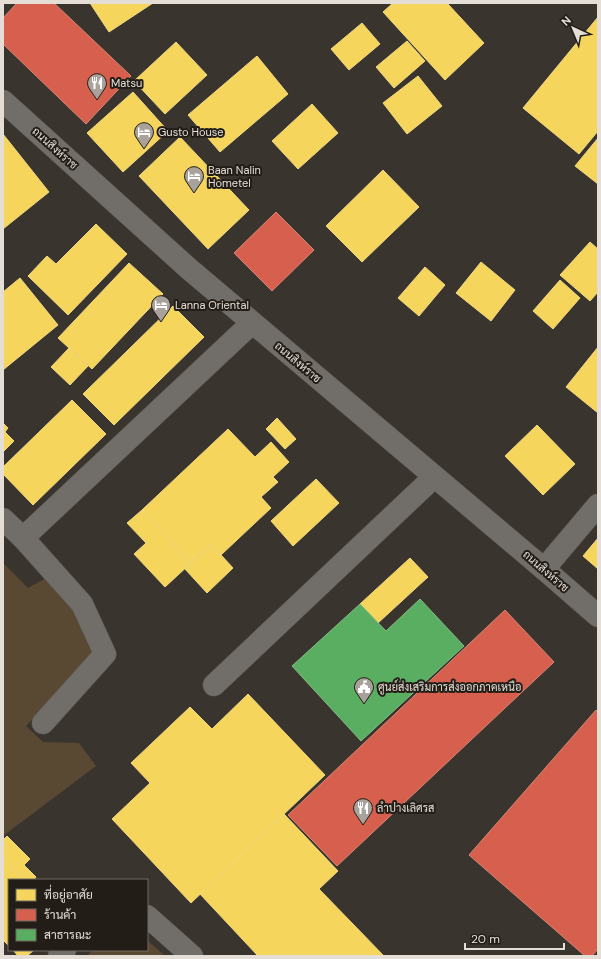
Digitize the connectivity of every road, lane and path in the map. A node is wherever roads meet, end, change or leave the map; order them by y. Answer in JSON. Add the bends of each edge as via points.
{"nodes":[{"id":1,"x":3,"y":102,"type":"edge"},
{"id":2,"x":252,"y":323,"type":"junction"},
{"id":3,"x":434,"y":477,"type":"junction"},
{"id":4,"x":598,"y":505,"type":"edge"},
{"id":5,"x":3,"y":519,"type":"edge"},
{"id":6,"x":23,"y":538,"type":"junction"},
{"id":7,"x":544,"y":569,"type":"junction"},
{"id":8,"x":598,"y":616,"type":"edge"},
{"id":9,"x":214,"y":685,"type":"dead end"},
{"id":10,"x":43,"y":723,"type":"dead end"},
{"id":11,"x":148,"y":917,"type":"edge"},
{"id":12,"x":192,"y":956,"type":"edge"}],
"edges":[{"from":1,"to":2,"type":"street","name":"ถนนสิงห์ราช"},
{"from":2,"to":3,"type":"street","name":"ถนนสิงห์ราช"},
{"from":2,"to":6,"type":"street"},
{"from":3,"to":7,"type":"street","name":"ถนนสิงห์ราช"},
{"from":3,"to":9,"type":"street"},
{"from":4,"to":7,"type":"street"},
{"from":5,"to":6,"type":"street"},
{"from":6,"to":10,"type":"street","via":[[82,604],[105,654]]},
{"from":7,"to":8,"type":"street","name":"ถนนสิงห์ราช"},
{"from":11,"to":12,"type":"street"}]}
